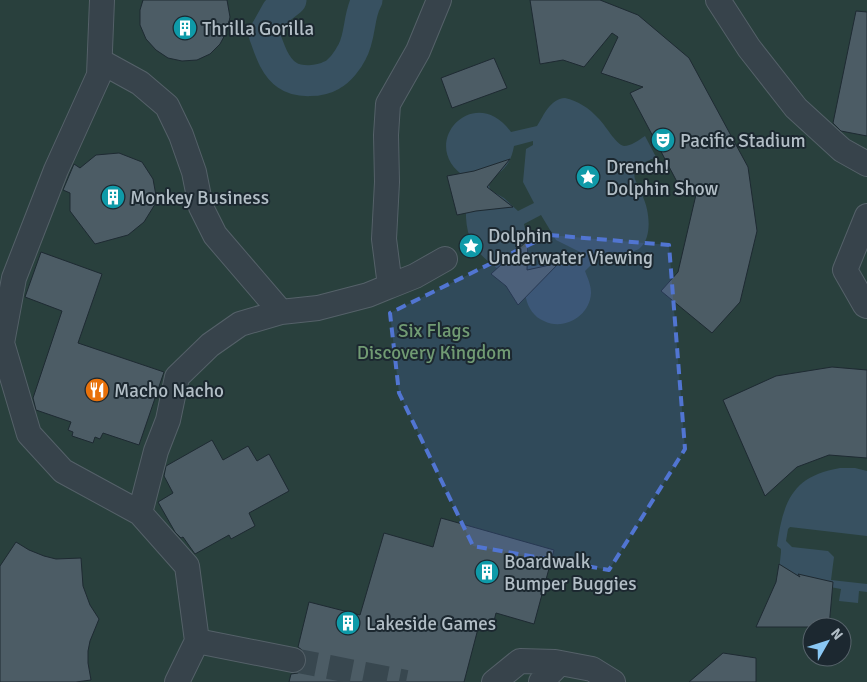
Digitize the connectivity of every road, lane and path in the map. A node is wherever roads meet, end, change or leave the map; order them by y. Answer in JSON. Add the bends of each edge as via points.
{"nodes":[{"id":1,"x":102,"y":0,"type":"edge"},
{"id":2,"x":439,"y":0,"type":"edge"},
{"id":3,"x":718,"y":0,"type":"edge"},
{"id":4,"x":100,"y":61,"type":"junction"},
{"id":5,"x":867,"y":164,"type":"edge"},
{"id":6,"x":867,"y":216,"type":"edge"},
{"id":7,"x":445,"y":259,"type":"dead end"},
{"id":8,"x":390,"y":286,"type":"junction"},
{"id":9,"x":867,"y":306,"type":"edge"},
{"id":10,"x":281,"y":312,"type":"junction"},
{"id":11,"x":140,"y":513,"type":"junction"},
{"id":12,"x":197,"y":640,"type":"junction"},
{"id":13,"x":293,"y":660,"type":"tunnel mouth"},
{"id":14,"x":560,"y":662,"type":"junction"},
{"id":15,"x":177,"y":682,"type":"edge"},
{"id":16,"x":494,"y":682,"type":"edge"},
{"id":17,"x":541,"y":682,"type":"edge"},
{"id":18,"x":614,"y":682,"type":"edge"}],
"edges":[{"from":1,"to":4,"type":"street"},
{"from":2,"to":8,"type":"street","via":[[418,51],[388,104],[384,239]]},
{"from":3,"to":5,"type":"street","via":[[749,48],[796,108],[842,150]]},
{"from":4,"to":10,"type":"street","via":[[140,83],[166,106],[194,172],[200,207],[215,235]]},
{"from":4,"to":11,"type":"street","via":[[99,75],[56,170],[14,278],[2,343],[28,434],[63,471]]},
{"from":6,"to":9,"type":"street","via":[[845,270]]},
{"from":7,"to":8,"type":"street"},
{"from":8,"to":10,"type":"street","via":[[318,308]]},
{"from":10,"to":11,"type":"street","via":[[240,324],[210,345],[177,377],[168,420],[156,451]]},
{"from":11,"to":12,"type":"street","via":[[186,566]]},
{"from":12,"to":13,"type":"street"},
{"from":12,"to":15,"type":"street"},
{"from":14,"to":16,"type":"street","via":[[520,662]]},
{"from":14,"to":17,"type":"street"},
{"from":14,"to":18,"type":"street","via":[[592,669]]}]}
